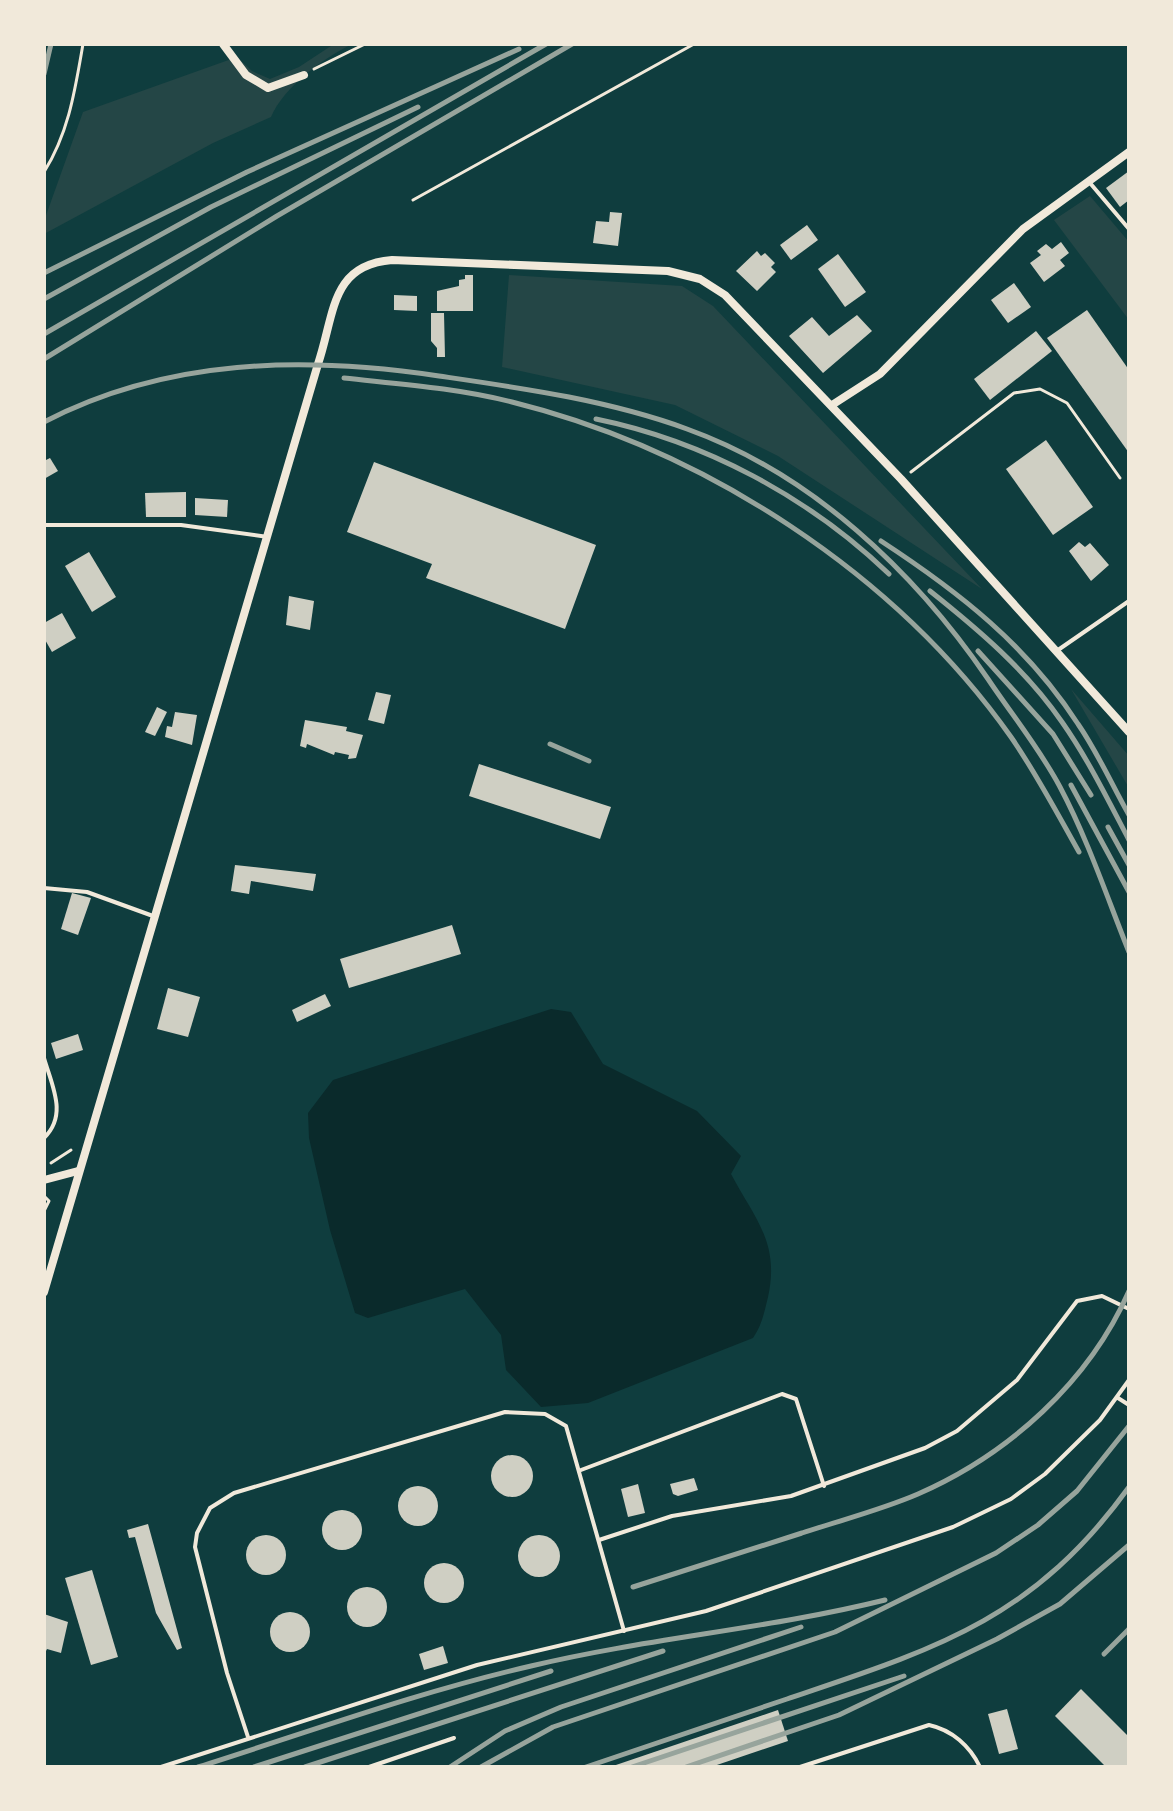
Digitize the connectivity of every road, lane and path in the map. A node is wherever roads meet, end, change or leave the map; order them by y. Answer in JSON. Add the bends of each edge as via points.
{"nodes":[{"id":1,"x":83,"y":44,"type":"edge"},
{"id":2,"x":223,"y":44,"type":"edge"},
{"id":3,"x":365,"y":44,"type":"edge"},
{"id":4,"x":694,"y":44,"type":"edge"},
{"id":5,"x":304,"y":75,"type":"joint"},
{"id":6,"x":1129,"y":152,"type":"edge"},
{"id":7,"x":44,"y":172,"type":"edge"},
{"id":8,"x":1090,"y":183,"type":"junction"},
{"id":9,"x":413,"y":200,"type":"dead end"},
{"id":10,"x":1129,"y":229,"type":"edge"},
{"id":11,"x":832,"y":405,"type":"junction"},
{"id":12,"x":1120,"y":478,"type":"dead end"},
{"id":13,"x":901,"y":479,"type":"junction"},
{"id":14,"x":44,"y":525,"type":"edge"},
{"id":15,"x":268,"y":537,"type":"junction"},
{"id":16,"x":1129,"y":601,"type":"edge"},
{"id":17,"x":1056,"y":651,"type":"junction"},
{"id":18,"x":1129,"y":732,"type":"edge"},
{"id":19,"x":44,"y":888,"type":"edge"},
{"id":20,"x":155,"y":916,"type":"junction"},
{"id":21,"x":44,"y":1058,"type":"edge"},
{"id":22,"x":44,"y":1138,"type":"edge"},
{"id":23,"x":78,"y":1171,"type":"junction"},
{"id":24,"x":44,"y":1180,"type":"edge"},
{"id":25,"x":44,"y":1196,"type":"edge"},
{"id":26,"x":44,"y":1211,"type":"edge"},
{"id":27,"x":44,"y":1292,"type":"edge"},
{"id":28,"x":1129,"y":1309,"type":"edge"},
{"id":29,"x":1129,"y":1380,"type":"edge"},
{"id":30,"x":1118,"y":1398,"type":"junction"},
{"id":31,"x":1129,"y":1405,"type":"edge"},
{"id":32,"x":581,"y":1470,"type":"junction"},
{"id":33,"x":824,"y":1486,"type":"junction"},
{"id":34,"x":599,"y":1540,"type":"junction"},
{"id":35,"x":624,"y":1632,"type":"junction"},
{"id":36,"x":248,"y":1737,"type":"junction"},
{"id":37,"x":454,"y":1738,"type":"dead end"},
{"id":38,"x":161,"y":1767,"type":"edge"},
{"id":39,"x":373,"y":1767,"type":"edge"},
{"id":40,"x":800,"y":1767,"type":"edge"},
{"id":41,"x":980,"y":1767,"type":"edge"}],
"edges":[{"from":1,"to":7,"type":"path","via":[[70,118]]},
{"from":2,"to":5,"type":"street","via":[[246,75],[268,88]]},
{"from":3,"to":5,"type":"path"},
{"from":4,"to":9,"type":"path"},
{"from":6,"to":8,"type":"street"},
{"from":8,"to":10,"type":"lane"},
{"from":8,"to":11,"type":"street","via":[[1023,229],[880,374]]},
{"from":11,"to":13,"type":"street"},
{"from":11,"to":15,"type":"street","via":[[725,295],[690,275],[634,268],[392,260],[356,269],[342,285]]},
{"from":12,"to":13,"type":"path","via":[[1067,403],[1040,389],[1014,393]]},
{"from":13,"to":17,"type":"street"},
{"from":14,"to":15,"type":"lane","via":[[181,525]]},
{"from":15,"to":20,"type":"street"},
{"from":16,"to":17,"type":"lane"},
{"from":17,"to":18,"type":"street"},
{"from":19,"to":20,"type":"lane","via":[[87,892]]},
{"from":20,"to":23,"type":"street"},
{"from":21,"to":22,"type":"lane","via":[[58,1117]]},
{"from":23,"to":24,"type":"street"},
{"from":23,"to":27,"type":"street"},
{"from":25,"to":26,"type":"path","via":[[49,1201]]},
{"from":28,"to":33,"type":"lane","via":[[1102,1296],[1077,1301],[1017,1380],[957,1431]]},
{"from":29,"to":30,"type":"lane"},
{"from":30,"to":31,"type":"lane"},
{"from":30,"to":35,"type":"lane","via":[[1045,1474],[983,1515],[706,1611]]},
{"from":32,"to":33,"type":"lane","via":[[782,1394],[796,1399]]},
{"from":32,"to":34,"type":"lane"},
{"from":32,"to":36,"type":"lane","via":[[566,1426],[545,1414],[516,1410],[220,1499],[197,1533],[196,1563]]},
{"from":33,"to":34,"type":"lane","via":[[672,1516]]},
{"from":34,"to":35,"type":"lane"},
{"from":35,"to":36,"type":"lane","via":[[477,1665]]},
{"from":36,"to":38,"type":"lane"},
{"from":37,"to":39,"type":"lane"},
{"from":40,"to":41,"type":"lane","via":[[929,1725],[960,1740]]}]}
